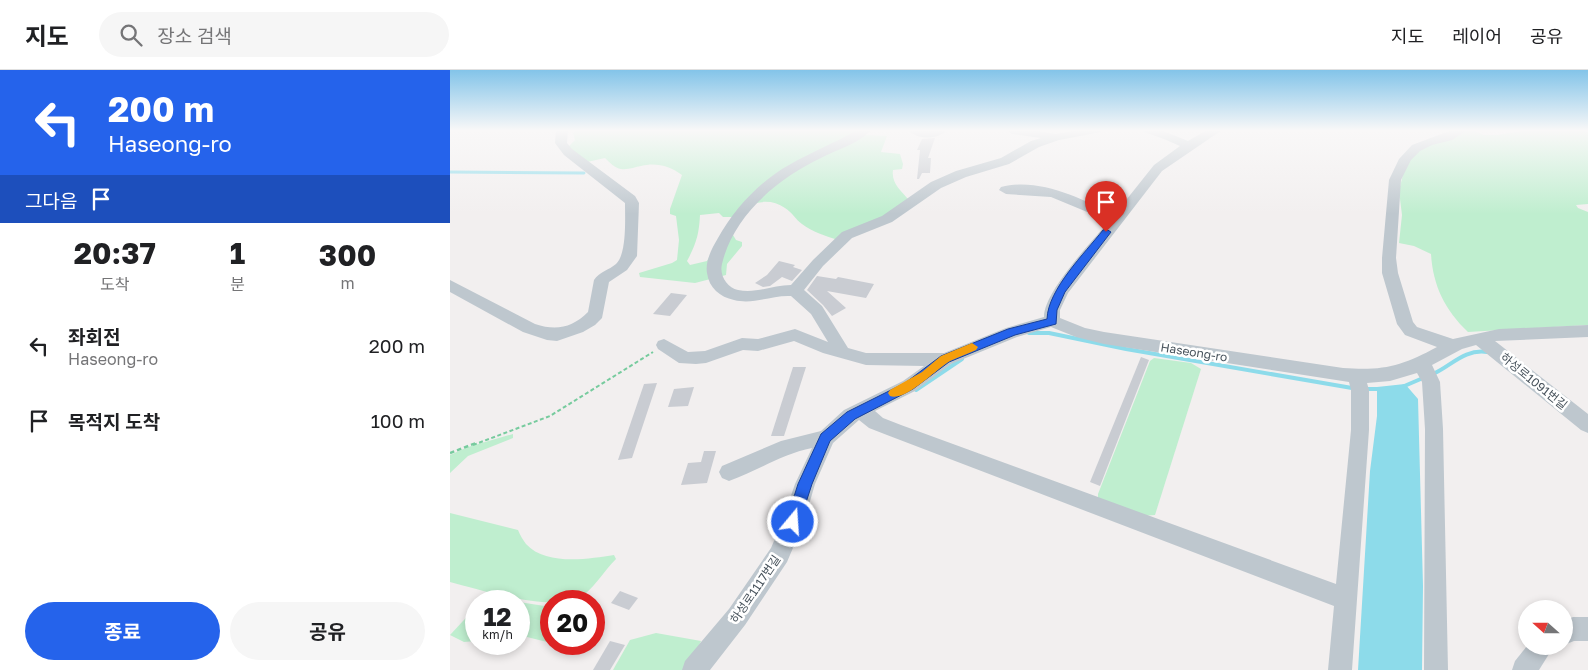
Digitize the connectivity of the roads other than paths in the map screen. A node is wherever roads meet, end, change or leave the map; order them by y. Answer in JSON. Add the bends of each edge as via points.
{"nodes":[{"id":1,"x":576,"y":158,"type":"edge"},
{"id":2,"x":815,"y":158,"type":"edge"},
{"id":3,"x":1010,"y":158,"type":"edge"},
{"id":4,"x":1172,"y":158,"type":"edge"},
{"id":5,"x":1406,"y":158,"type":"edge"},
{"id":6,"x":1006,"y":190,"type":"dead end"},
{"id":7,"x":1116,"y":219,"type":"junction"},
{"id":8,"x":450,"y":285,"type":"edge"},
{"id":9,"x":794,"y":291,"type":"junction"},
{"id":10,"x":1052,"y":321,"type":"junction"},
{"id":11,"x":1588,"y":332,"type":"edge"},
{"id":12,"x":1479,"y":338,"type":"junction"},
{"id":13,"x":664,"y":345,"type":"road end"},
{"id":14,"x":1453,"y":346,"type":"junction"},
{"id":15,"x":842,"y":352,"type":"junction"},
{"id":16,"x":945,"y":359,"type":"junction"},
{"id":17,"x":1420,"y":364,"type":"junction"},
{"id":18,"x":1356,"y":376,"type":"junction"},
{"id":19,"x":860,"y":410,"type":"junction"},
{"id":20,"x":1588,"y":425,"type":"edge"},
{"id":21,"x":826,"y":438,"type":"junction"},
{"id":22,"x":729,"y":472,"type":"dead end"},
{"id":23,"x":1346,"y":599,"type":"junction"},
{"id":24,"x":1573,"y":629,"type":"edge"},
{"id":25,"x":1588,"y":629,"type":"edge"},
{"id":26,"x":1535,"y":655,"type":"edge"},
{"id":27,"x":694,"y":670,"type":"edge"},
{"id":28,"x":1340,"y":670,"type":"edge"},
{"id":29,"x":1436,"y":670,"type":"edge"},
{"id":30,"x":1524,"y":670,"type":"edge"}],
"edges":[{"from":1,"to":8,"type":"street","via":[[632,203],[630,256],[622,267],[602,280],[596,314],[566,333],[547,334],[529,328]]},
{"from":2,"to":9,"type":"street","via":[[766,188],[735,223],[713,260],[713,272],[718,283],[732,294],[752,297]]},
{"from":3,"to":9,"type":"street","via":[[936,185],[887,219],[847,235]]},
{"from":4,"to":7,"type":"street","via":[[1158,168]]},
{"from":5,"to":14,"type":"street","via":[[1395,180],[1390,272],[1411,331]]},
{"from":6,"to":7,"type":"street","via":[[1054,193]]},
{"from":7,"to":10,"type":"street","via":[[1061,291],[1052,310]]},
{"from":9,"to":15,"type":"street","via":[[814,307]]},
{"from":10,"to":16,"type":"street","name":"하성로1117번길","via":[[1012,332]]},
{"from":10,"to":18,"type":"street","name":"Haseong-ro","via":[[1104,338]]},
{"from":11,"to":12,"type":"street","name":"Haseong-ro"},
{"from":12,"to":14,"type":"street","name":"Haseong-ro"},
{"from":12,"to":20,"type":"street","name":"하성로1091번길"},
{"from":13,"to":15,"type":"street","name":"하성로1117번길","via":[[685,358],[696,358],[742,344],[758,345],[795,335]]},
{"from":14,"to":17,"type":"street","name":"Haseong-ro"},
{"from":15,"to":16,"type":"street","name":"하성로1117번길","via":[[879,360]]},
{"from":16,"to":19,"type":"street","name":"하성로1117번길","via":[[909,386]]},
{"from":17,"to":18,"type":"street","name":"Haseong-ro","via":[[1388,376]]},
{"from":17,"to":29,"type":"street","via":[[1428,372],[1431,382],[1434,429]]},
{"from":18,"to":23,"type":"street","via":[[1360,413]]},
{"from":19,"to":21,"type":"street","name":"하성로1117번길"},
{"from":19,"to":23,"type":"street","via":[[876,423],[894,430]]},
{"from":21,"to":22,"type":"street","via":[[804,441]]},
{"from":21,"to":27,"type":"street","name":"하성로1117번길","via":[[779,555],[737,617]]},
{"from":23,"to":28,"type":"street"},
{"from":24,"to":25,"type":"street"},
{"from":26,"to":30,"type":"street"}]}
